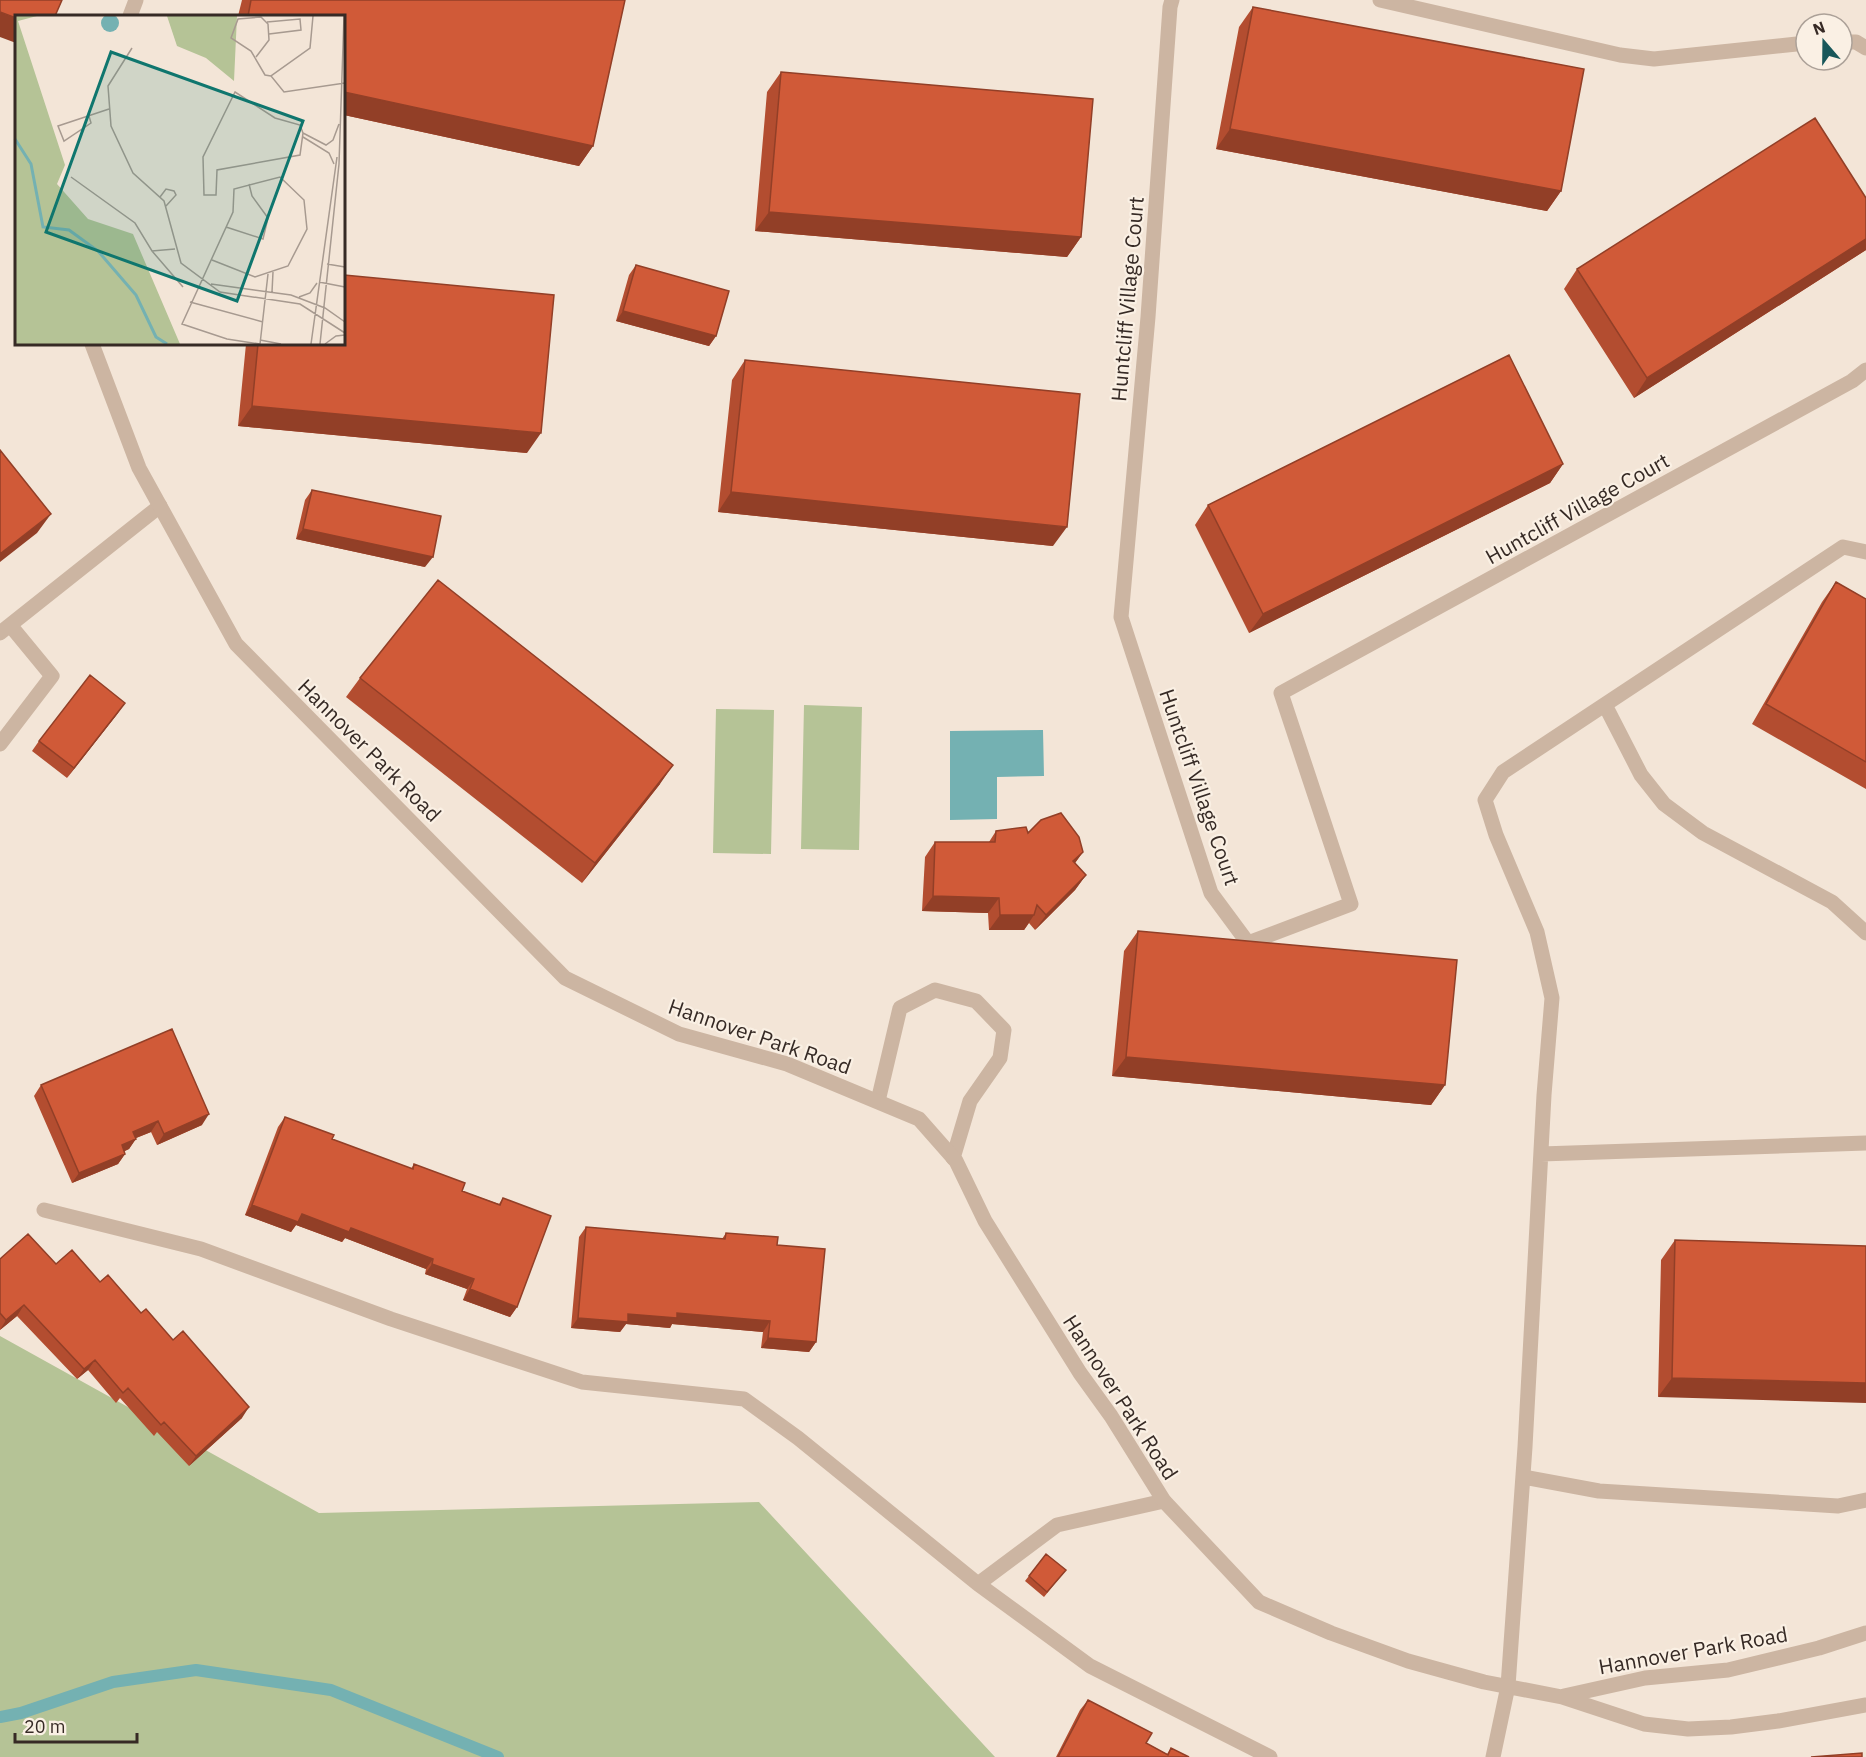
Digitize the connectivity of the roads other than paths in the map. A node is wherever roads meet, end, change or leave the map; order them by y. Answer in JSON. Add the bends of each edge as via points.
{"nodes":[{"id":1,"x":136,"y":0,"type":"edge"},
{"id":2,"x":1172,"y":0,"type":"edge"},
{"id":3,"x":1380,"y":0,"type":"edge"},
{"id":4,"x":130,"y":15,"type":"edge"},
{"id":5,"x":1794,"y":44,"type":"edge"},
{"id":6,"x":92,"y":345,"type":"edge"},
{"id":7,"x":1866,"y":370,"type":"edge"},
{"id":8,"x":160,"y":506,"type":"junction"},
{"id":9,"x":1866,"y":552,"type":"edge"},
{"id":10,"x":5,"y":629,"type":"edge"},
{"id":11,"x":1605,"y":705,"type":"junction"},
{"id":12,"x":0,"y":744,"type":"edge"},
{"id":13,"x":1866,"y":933,"type":"edge"},
{"id":14,"x":878,"y":1101,"type":"junction"},
{"id":15,"x":1866,"y":1143,"type":"edge"},
{"id":16,"x":1541,"y":1154,"type":"junction"},
{"id":17,"x":953,"y":1158,"type":"junction"},
{"id":18,"x":44,"y":1210,"type":"dead end"},
{"id":19,"x":1523,"y":1477,"type":"junction"},
{"id":20,"x":1866,"y":1500,"type":"edge"},
{"id":21,"x":1164,"y":1502,"type":"junction"},
{"id":22,"x":978,"y":1584,"type":"junction"},
{"id":23,"x":1866,"y":1633,"type":"edge"},
{"id":24,"x":1508,"y":1686,"type":"junction"},
{"id":25,"x":1562,"y":1696,"type":"junction"},
{"id":26,"x":1866,"y":1705,"type":"edge"},
{"id":27,"x":1270,"y":1757,"type":"edge"},
{"id":28,"x":1493,"y":1757,"type":"edge"}],
"edges":[{"from":1,"to":4,"type":"street"},
{"from":2,"to":7,"type":"street","name":"Huntcliff Village Court","via":[[1121,617],[1211,893],[1248,943],[1351,904],[1281,693]]},
{"from":3,"to":5,"type":"street","via":[[1620,55],[1654,59]]},
{"from":6,"to":8,"type":"street","name":"Hannover Park Road","via":[[139,468]]},
{"from":8,"to":10,"type":"street"},
{"from":8,"to":14,"type":"street","name":"Hannover Park Road","via":[[236,644],[565,978],[678,1034],[787,1064]]},
{"from":9,"to":11,"type":"street","via":[[1843,547]]},
{"from":10,"to":12,"type":"street","via":[[52,676]]},
{"from":11,"to":13,"type":"street","via":[[1641,775],[1664,804],[1703,833],[1832,902]]},
{"from":11,"to":16,"type":"street","via":[[1503,772],[1485,800],[1537,932],[1552,998]]},
{"from":14,"to":17,"type":"street","name":"Hannover Park Road","via":[[919,1119]]},
{"from":14,"to":17,"type":"street","via":[[900,1008],[935,990],[976,1001],[1004,1030],[1000,1058],[970,1101]]},
{"from":15,"to":16,"type":"street"},
{"from":16,"to":19,"type":"street"},
{"from":17,"to":21,"type":"street","name":"Hannover Park Road","via":[[985,1221]]},
{"from":18,"to":22,"type":"street","via":[[201,1249],[392,1319],[582,1382],[744,1399]]},
{"from":19,"to":20,"type":"street","via":[[1599,1491],[1838,1506]]},
{"from":19,"to":24,"type":"street"},
{"from":21,"to":22,"type":"street","via":[[1057,1525]]},
{"from":21,"to":24,"type":"street","name":"Hannover Park Road","via":[[1259,1602],[1408,1661]]},
{"from":22,"to":27,"type":"street","via":[[1090,1666]]},
{"from":23,"to":25,"type":"street","name":"Hannover Park Road","via":[[1728,1670],[1645,1678]]},
{"from":24,"to":25,"type":"street","name":"Hannover Park Road"},
{"from":24,"to":28,"type":"street"},
{"from":25,"to":26,"type":"street","name":"Hannover Park Road","via":[[1644,1724],[1688,1729],[1778,1721]]}]}
